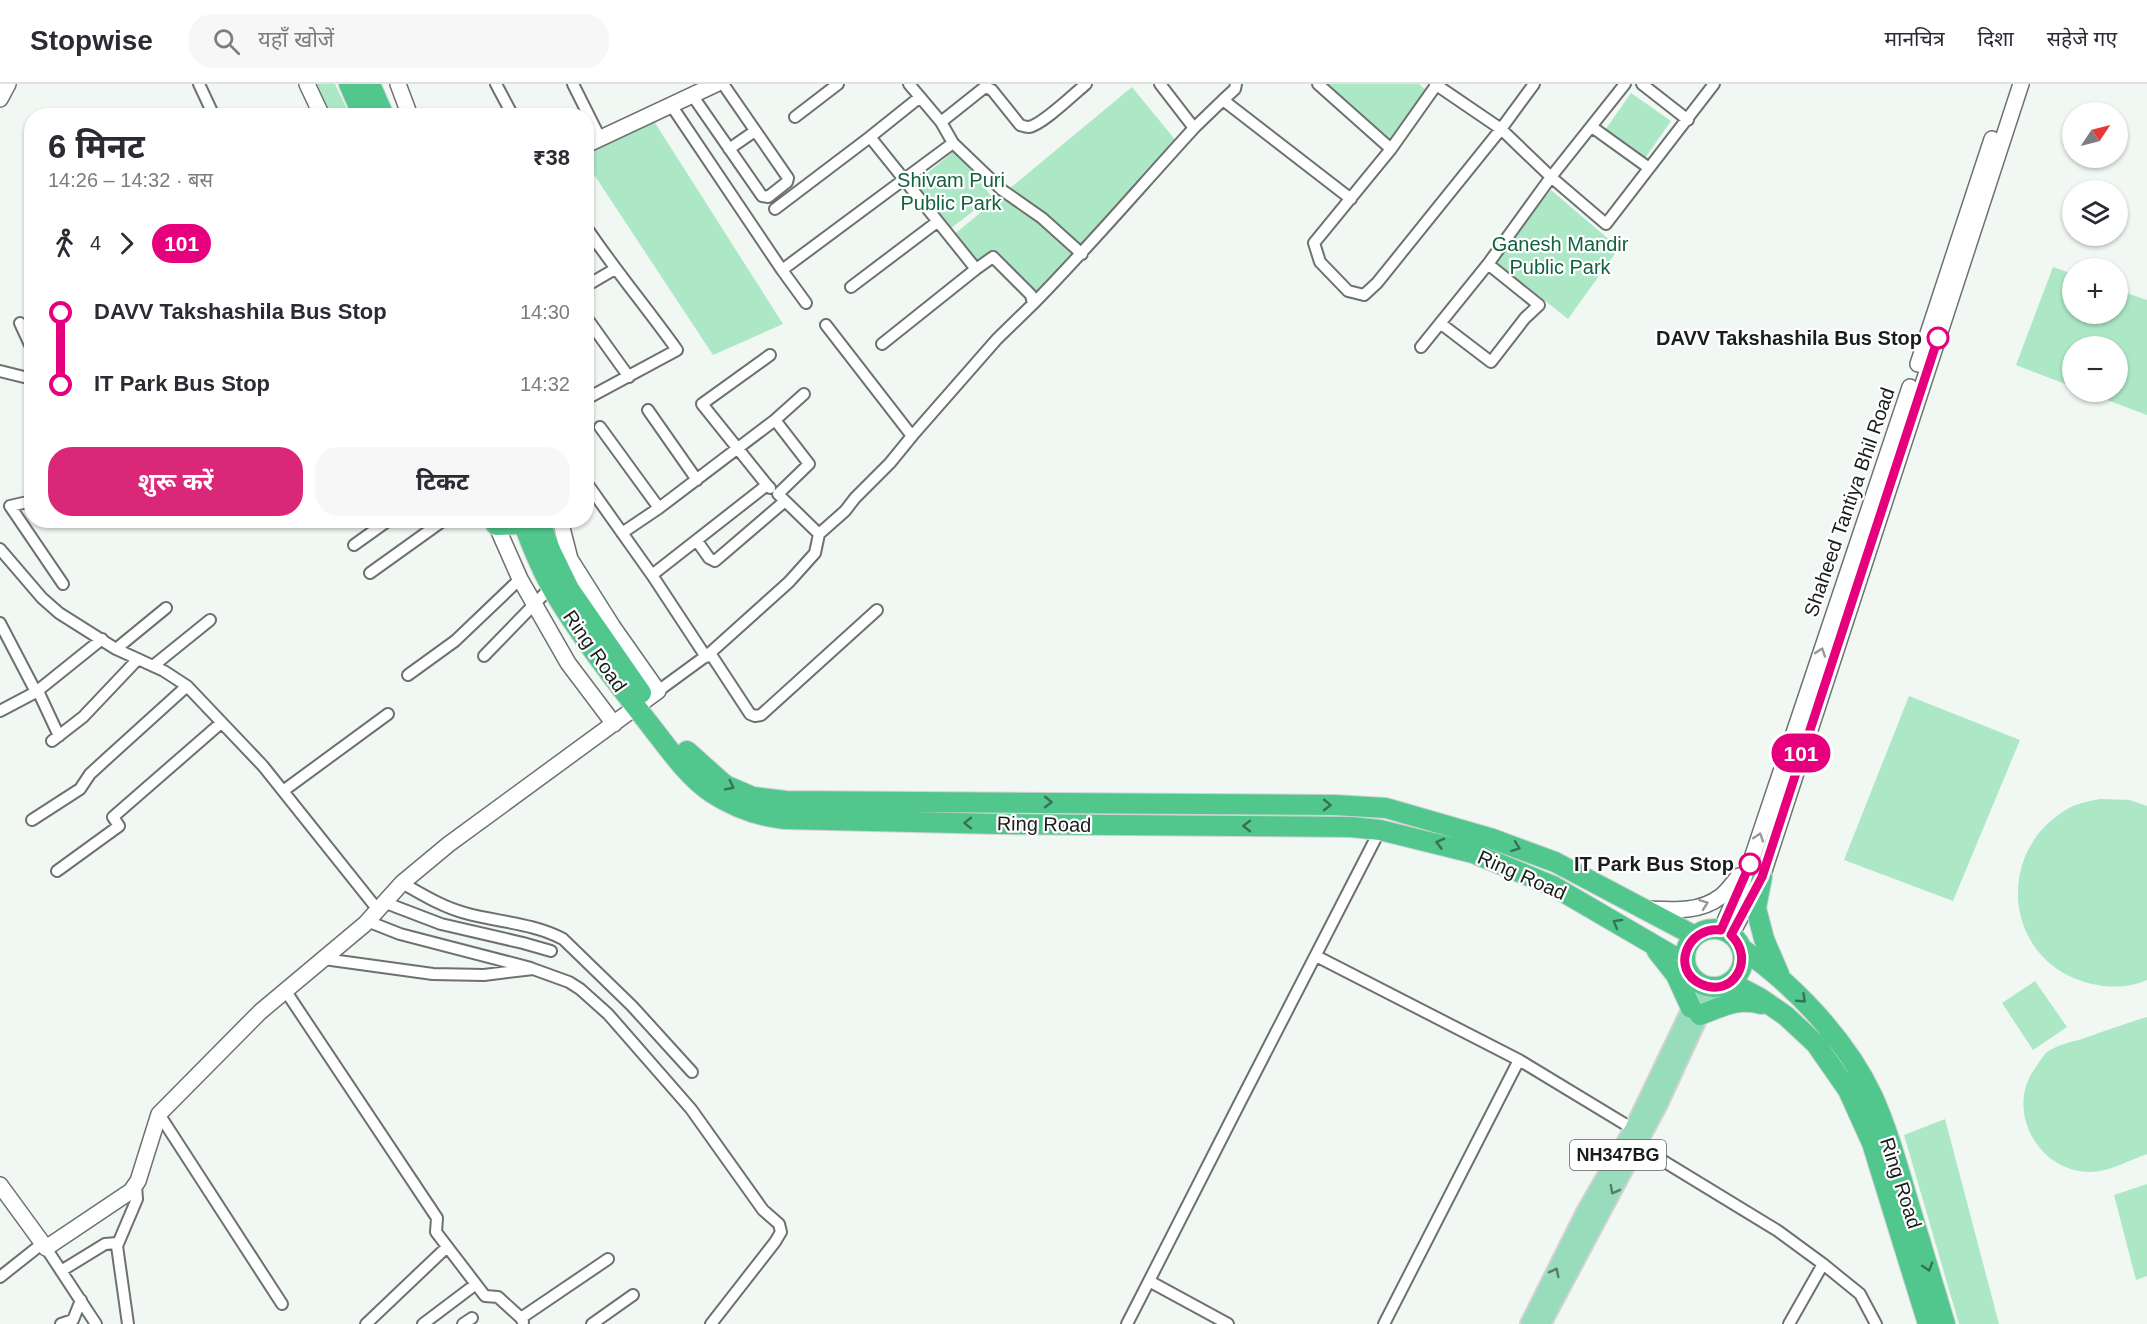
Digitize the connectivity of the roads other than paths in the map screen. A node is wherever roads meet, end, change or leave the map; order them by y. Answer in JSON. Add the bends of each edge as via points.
{"nodes":[{"id":1,"x":8,"y":84,"type":"edge"},
{"id":2,"x":199,"y":84,"type":"edge"},
{"id":3,"x":307,"y":84,"type":"edge"},
{"id":4,"x":349,"y":84,"type":"edge"},
{"id":5,"x":370,"y":84,"type":"edge"},
{"id":6,"x":398,"y":84,"type":"edge"},
{"id":7,"x":496,"y":84,"type":"edge"},
{"id":8,"x":573,"y":84,"type":"edge"},
{"id":9,"x":716,"y":84,"type":"edge"},
{"id":10,"x":723,"y":84,"type":"edge"},
{"id":11,"x":838,"y":84,"type":"edge"},
{"id":12,"x":909,"y":84,"type":"edge"},
{"id":13,"x":1086,"y":84,"type":"edge"},
{"id":14,"x":1160,"y":84,"type":"edge"},
{"id":15,"x":1236,"y":84,"type":"edge"},
{"id":16,"x":1318,"y":84,"type":"edge"},
{"id":17,"x":1436,"y":84,"type":"edge"},
{"id":18,"x":1534,"y":84,"type":"edge"},
{"id":19,"x":1624,"y":84,"type":"edge"},
{"id":20,"x":1642,"y":84,"type":"edge"},
{"id":21,"x":1714,"y":84,"type":"edge"},
{"id":22,"x":2010,"y":84,"type":"edge"},
{"id":23,"x":2021,"y":84,"type":"edge"},
{"id":24,"x":996,"y":87,"type":"edge"},
{"id":25,"x":692,"y":91,"type":"edge"},
{"id":26,"x":920,"y":97,"type":"junction"},
{"id":27,"x":0,"y":99,"type":"edge"},
{"id":28,"x":1222,"y":100,"type":"junction"},
{"id":29,"x":671,"y":105,"type":"junction"},
{"id":30,"x":210,"y":108,"type":"edge"},
{"id":31,"x":318,"y":108,"type":"edge"},
{"id":32,"x":360,"y":108,"type":"edge"},
{"id":33,"x":380,"y":108,"type":"edge"},
{"id":34,"x":407,"y":108,"type":"edge"},
{"id":35,"x":509,"y":108,"type":"edge"},
{"id":36,"x":581,"y":108,"type":"edge"},
{"id":37,"x":795,"y":117,"type":"dead end"},
{"id":38,"x":1688,"y":120,"type":"junction"},
{"id":39,"x":941,"y":122,"type":"junction"},
{"id":40,"x":1592,"y":126,"type":"junction"},
{"id":41,"x":1194,"y":128,"type":"junction"},
{"id":42,"x":1501,"y":129,"type":"junction"},
{"id":43,"x":755,"y":131,"type":"junction"},
{"id":44,"x":870,"y":137,"type":"junction"},
{"id":45,"x":594,"y":141,"type":"edge"},
{"id":46,"x":953,"y":143,"type":"junction"},
{"id":47,"x":729,"y":149,"type":"junction"},
{"id":48,"x":1391,"y":149,"type":"junction"},
{"id":49,"x":1649,"y":168,"type":"junction"},
{"id":50,"x":1551,"y":177,"type":"junction"},
{"id":51,"x":902,"y":180,"type":"junction"},
{"id":52,"x":1351,"y":199,"type":"junction"},
{"id":53,"x":775,"y":209,"type":"dead end"},
{"id":54,"x":937,"y":222,"type":"junction"},
{"id":55,"x":594,"y":239,"type":"edge"},
{"id":56,"x":1082,"y":254,"type":"junction"},
{"id":57,"x":1488,"y":264,"type":"junction"},
{"id":58,"x":615,"y":269,"type":"junction"},
{"id":59,"x":976,"y":269,"type":"junction"},
{"id":60,"x":782,"y":270,"type":"junction"},
{"id":61,"x":594,"y":281,"type":"edge"},
{"id":62,"x":851,"y":286,"type":"dead end"},
{"id":63,"x":806,"y":303,"type":"dead end"},
{"id":64,"x":1033,"y":304,"type":"junction"},
{"id":65,"x":20,"y":323,"type":"dead end"},
{"id":66,"x":1440,"y":323,"type":"junction"},
{"id":67,"x":825,"y":325,"type":"dead end"},
{"id":68,"x":594,"y":328,"type":"edge"},
{"id":69,"x":24,"y":332,"type":"edge"},
{"id":70,"x":882,"y":344,"type":"dead end"},
{"id":71,"x":1421,"y":347,"type":"dead end"},
{"id":72,"x":770,"y":356,"type":"dead end"},
{"id":73,"x":0,"y":371,"type":"edge"},
{"id":74,"x":24,"y":377,"type":"edge"},
{"id":75,"x":629,"y":377,"type":"junction"},
{"id":76,"x":804,"y":394,"type":"dead end"},
{"id":77,"x":594,"y":395,"type":"edge"},
{"id":78,"x":648,"y":410,"type":"dead end"},
{"id":79,"x":775,"y":420,"type":"junction"},
{"id":80,"x":600,"y":427,"type":"dead end"},
{"id":81,"x":912,"y":436,"type":"junction"},
{"id":82,"x":737,"y":449,"type":"junction"},
{"id":83,"x":697,"y":480,"type":"junction"},
{"id":84,"x":767,"y":485,"type":"junction"},
{"id":85,"x":594,"y":493,"type":"edge"},
{"id":86,"x":781,"y":497,"type":"junction"},
{"id":87,"x":24,"y":503,"type":"edge"},
{"id":88,"x":659,"y":507,"type":"junction"},
{"id":89,"x":5,"y":508,"type":"edge"},
{"id":90,"x":378,"y":528,"type":"edge"},
{"id":91,"x":433,"y":528,"type":"edge"},
{"id":92,"x":497,"y":528,"type":"edge"},
{"id":93,"x":529,"y":528,"type":"edge"},
{"id":94,"x":533,"y":528,"type":"edge"},
{"id":95,"x":562,"y":528,"type":"edge"},
{"id":96,"x":622,"y":533,"type":"junction"},
{"id":97,"x":819,"y":534,"type":"junction"},
{"id":98,"x":697,"y":541,"type":"junction"},
{"id":99,"x":354,"y":545,"type":"dead end"},
{"id":100,"x":0,"y":549,"type":"edge"},
{"id":101,"x":370,"y":573,"type":"dead end"},
{"id":102,"x":652,"y":575,"type":"junction"},
{"id":103,"x":520,"y":579,"type":"junction"},
{"id":104,"x":63,"y":584,"type":"dead end"},
{"id":105,"x":552,"y":586,"type":"junction"},
{"id":106,"x":535,"y":605,"type":"junction"},
{"id":107,"x":166,"y":608,"type":"dead end"},
{"id":108,"x":877,"y":610,"type":"dead end"},
{"id":109,"x":210,"y":620,"type":"dead end"},
{"id":110,"x":1,"y":630,"type":"edge"},
{"id":111,"x":102,"y":639,"type":"junction"},
{"id":112,"x":116,"y":649,"type":"junction"},
{"id":113,"x":708,"y":655,"type":"junction"},
{"id":114,"x":484,"y":656,"type":"dead end"},
{"id":115,"x":138,"y":659,"type":"junction"},
{"id":116,"x":153,"y":666,"type":"junction"},
{"id":117,"x":408,"y":675,"type":"dead end"},
{"id":118,"x":1817,"y":683,"type":"junction"},
{"id":119,"x":187,"y":686,"type":"junction"},
{"id":120,"x":37,"y":691,"type":"junction"},
{"id":121,"x":647,"y":700,"type":"junction"},
{"id":122,"x":0,"y":711,"type":"edge"},
{"id":123,"x":388,"y":714,"type":"dead end"},
{"id":124,"x":221,"y":723,"type":"junction"},
{"id":125,"x":614,"y":724,"type":"junction"},
{"id":126,"x":283,"y":790,"type":"junction"},
{"id":127,"x":32,"y":820,"type":"dead end"},
{"id":128,"x":1380,"y":830,"type":"junction"},
{"id":129,"x":1756,"y":870,"type":"junction"},
{"id":130,"x":57,"y":871,"type":"dead end"},
{"id":131,"x":402,"y":883,"type":"junction"},
{"id":132,"x":382,"y":906,"type":"junction"},
{"id":133,"x":1647,"y":909,"type":"junction"},
{"id":134,"x":367,"y":921,"type":"junction"},
{"id":135,"x":1695,"y":936,"type":"junction"},
{"id":136,"x":1731,"y":938,"type":"junction"},
{"id":137,"x":1649,"y":942,"type":"junction"},
{"id":138,"x":551,"y":951,"type":"dead end"},
{"id":139,"x":1316,"y":956,"type":"junction"},
{"id":140,"x":324,"y":959,"type":"junction"},
{"id":141,"x":1685,"y":963,"type":"junction"},
{"id":142,"x":533,"y":969,"type":"junction"},
{"id":143,"x":1783,"y":982,"type":"junction"},
{"id":144,"x":1714,"y":984,"type":"junction"},
{"id":145,"x":285,"y":990,"type":"junction"},
{"id":146,"x":1696,"y":1011,"type":"junction"},
{"id":147,"x":1519,"y":1060,"type":"junction"},
{"id":148,"x":692,"y":1072,"type":"dead end"},
{"id":149,"x":1848,"y":1090,"type":"junction"},
{"id":150,"x":159,"y":1114,"type":"junction"},
{"id":151,"x":1635,"y":1137,"type":"junction"},
{"id":152,"x":0,"y":1185,"type":"edge"},
{"id":153,"x":136,"y":1186,"type":"junction"},
{"id":154,"x":117,"y":1243,"type":"junction"},
{"id":155,"x":44,"y":1246,"type":"junction"},
{"id":156,"x":447,"y":1247,"type":"junction"},
{"id":157,"x":608,"y":1258,"type":"dead end"},
{"id":158,"x":1823,"y":1264,"type":"junction"},
{"id":159,"x":61,"y":1271,"type":"junction"},
{"id":160,"x":0,"y":1277,"type":"edge"},
{"id":161,"x":1149,"y":1281,"type":"junction"},
{"id":162,"x":476,"y":1284,"type":"junction"},
{"id":163,"x":633,"y":1295,"type":"dead end"},
{"id":164,"x":81,"y":1300,"type":"junction"},
{"id":165,"x":282,"y":1304,"type":"dead end"},
{"id":166,"x":523,"y":1321,"type":"edge"},
{"id":167,"x":61,"y":1324,"type":"edge"},
{"id":168,"x":96,"y":1324,"type":"edge"},
{"id":169,"x":128,"y":1324,"type":"edge"},
{"id":170,"x":366,"y":1324,"type":"edge"},
{"id":171,"x":423,"y":1324,"type":"edge"},
{"id":172,"x":592,"y":1324,"type":"edge"},
{"id":173,"x":711,"y":1324,"type":"edge"},
{"id":174,"x":1127,"y":1324,"type":"edge"},
{"id":175,"x":1228,"y":1324,"type":"edge"},
{"id":176,"x":1384,"y":1324,"type":"edge"},
{"id":177,"x":1529,"y":1324,"type":"edge"},
{"id":178,"x":1542,"y":1324,"type":"edge"},
{"id":179,"x":1789,"y":1324,"type":"edge"},
{"id":180,"x":1876,"y":1324,"type":"edge"},
{"id":181,"x":1928,"y":1324,"type":"edge"},
{"id":182,"x":1945,"y":1324,"type":"edge"}],
"edges":[{"from":1,"to":27,"type":"main road"},
{"from":2,"to":30,"type":"street"},
{"from":3,"to":31,"type":"main road"},
{"from":4,"to":32,"type":"highway"},
{"from":5,"to":33,"type":"highway"},
{"from":6,"to":34,"type":"main road"},
{"from":7,"to":35,"type":"street"},
{"from":8,"to":36,"type":"street"},
{"from":9,"to":25,"type":"main road"},
{"from":10,"to":43,"type":"street"},
{"from":11,"to":37,"type":"street"},
{"from":12,"to":26,"type":"street"},
{"from":13,"to":24,"type":"street","via":[[1049,115],[1026,127]]},
{"from":14,"to":41,"type":"street"},
{"from":15,"to":28,"type":"street"},
{"from":16,"to":48,"type":"street"},
{"from":17,"to":42,"type":"street"},
{"from":17,"to":48,"type":"street"},
{"from":18,"to":42,"type":"street"},
{"from":19,"to":40,"type":"street"},
{"from":20,"to":38,"type":"street"},
{"from":21,"to":38,"type":"street"},
{"from":118,"to":22,"type":"main road","name":"Shaheed Tantiya Bhil Road","one_way":true},
{"from":23,"to":118,"type":"main road"},
{"from":24,"to":39,"type":"street","via":[[985,87]]},
{"from":25,"to":29,"type":"main road"},
{"from":25,"to":47,"type":"street"},
{"from":26,"to":39,"type":"street"},
{"from":26,"to":44,"type":"street"},
{"from":28,"to":41,"type":"street"},
{"from":28,"to":52,"type":"street"},
{"from":29,"to":45,"type":"main road"},
{"from":29,"to":60,"type":"street"},
{"from":38,"to":49,"type":"street"},
{"from":39,"to":46,"type":"street"},
{"from":40,"to":49,"type":"street"},
{"from":40,"to":50,"type":"street"},
{"from":41,"to":56,"type":"street"},
{"from":42,"to":50,"type":"street"},
{"from":42,"to":52,"type":"street","via":[[1364,295],[1348,291],[1320,262],[1314,243]]},
{"from":43,"to":47,"type":"street"},
{"from":43,"to":47,"type":"street","via":[[788,178],[768,197],[762,196]]},
{"from":44,"to":51,"type":"street"},
{"from":44,"to":53,"type":"street"},
{"from":46,"to":51,"type":"street"},
{"from":46,"to":56,"type":"street","via":[[1002,190],[1042,218]]},
{"from":48,"to":52,"type":"street"},
{"from":49,"to":50,"type":"street","via":[[1606,224]]},
{"from":50,"to":57,"type":"street"},
{"from":51,"to":54,"type":"street"},
{"from":51,"to":60,"type":"street"},
{"from":54,"to":59,"type":"street"},
{"from":54,"to":62,"type":"street"},
{"from":55,"to":58,"type":"street"},
{"from":56,"to":64,"type":"street"},
{"from":57,"to":66,"type":"street"},
{"from":57,"to":66,"type":"street","via":[[1539,305],[1491,362]]},
{"from":58,"to":61,"type":"street"},
{"from":58,"to":75,"type":"street","via":[[677,350]]},
{"from":59,"to":64,"type":"street","via":[[993,257],[1031,295]]},
{"from":59,"to":70,"type":"street"},
{"from":60,"to":63,"type":"street"},
{"from":64,"to":81,"type":"street"},
{"from":65,"to":69,"type":"street"},
{"from":66,"to":71,"type":"street"},
{"from":67,"to":81,"type":"street"},
{"from":68,"to":75,"type":"street"},
{"from":72,"to":82,"type":"street","via":[[702,404]]},
{"from":73,"to":74,"type":"street"},
{"from":75,"to":77,"type":"street"},
{"from":76,"to":79,"type":"street"},
{"from":78,"to":83,"type":"street"},
{"from":79,"to":82,"type":"street"},
{"from":79,"to":86,"type":"street","via":[[809,464]]},
{"from":80,"to":88,"type":"street"},
{"from":81,"to":97,"type":"street","via":[[890,464]]},
{"from":82,"to":83,"type":"street"},
{"from":82,"to":84,"type":"street"},
{"from":83,"to":88,"type":"street"},
{"from":84,"to":86,"type":"street"},
{"from":84,"to":98,"type":"street"},
{"from":85,"to":96,"type":"street"},
{"from":86,"to":97,"type":"street"},
{"from":86,"to":98,"type":"street","via":[[715,561]]},
{"from":87,"to":89,"type":"street"},
{"from":88,"to":96,"type":"street"},
{"from":89,"to":104,"type":"street"},
{"from":90,"to":99,"type":"street"},
{"from":91,"to":101,"type":"street"},
{"from":92,"to":103,"type":"main road"},
{"from":93,"to":105,"type":"highway","name":"Ring Road","via":[[535,555]]},
{"from":94,"to":121,"type":"highway","name":"Ring Road","via":[[550,550],[569,589]]},
{"from":95,"to":121,"type":"main road","via":[[570,559],[613,627]]},
{"from":96,"to":102,"type":"street"},
{"from":97,"to":113,"type":"street","via":[[815,553],[789,582]]},
{"from":98,"to":102,"type":"street"},
{"from":100,"to":111,"type":"street","via":[[42,598]]},
{"from":102,"to":113,"type":"street"},
{"from":103,"to":106,"type":"main road"},
{"from":103,"to":117,"type":"street","via":[[455,641]]},
{"from":105,"to":106,"type":"street"},
{"from":105,"to":121,"type":"highway","name":"Ring Road","via":[[613,678]]},
{"from":106,"to":114,"type":"street"},
{"from":106,"to":125,"type":"main road","via":[[568,663]]},
{"from":107,"to":112,"type":"street"},
{"from":108,"to":113,"type":"street","via":[[761,715],[750,714]]},
{"from":109,"to":116,"type":"street"},
{"from":110,"to":120,"type":"street"},
{"from":111,"to":112,"type":"street"},
{"from":111,"to":120,"type":"street"},
{"from":112,"to":115,"type":"street"},
{"from":113,"to":121,"type":"street"},
{"from":115,"to":116,"type":"street"},
{"from":115,"to":120,"type":"street","via":[[83,717],[55,738]]},
{"from":116,"to":119,"type":"street"},
{"from":118,"to":129,"type":"main road"},
{"from":119,"to":124,"type":"street"},
{"from":119,"to":127,"type":"street","via":[[90,774],[80,789]]},
{"from":120,"to":122,"type":"street"},
{"from":121,"to":125,"type":"main road"},
{"from":128,"to":121,"type":"highway","name":"Ring Road","one_way":true,"via":[[760,816],[709,792],[678,760]]},
{"from":121,"to":133,"type":"highway","name":"Ring Road","one_way":true,"via":[[674,739],[704,767],[725,785],[753,797],[786,801],[1386,808],[1490,838],[1555,862]]},
{"from":123,"to":126,"type":"street"},
{"from":124,"to":126,"type":"street"},
{"from":124,"to":130,"type":"street","via":[[113,817],[119,826]]},
{"from":125,"to":131,"type":"main road"},
{"from":126,"to":132,"type":"street"},
{"from":137,"to":128,"type":"highway","name":"Ring Road","one_way":true,"via":[[1553,886],[1473,852]]},
{"from":128,"to":139,"type":"street"},
{"from":133,"to":129,"type":"main road","one_way":true,"via":[[1703,906]]},
{"from":129,"to":136,"type":"main road"},
{"from":129,"to":143,"type":"highway","via":[[1756,908],[1764,939]]},
{"from":131,"to":132,"type":"main road"},
{"from":131,"to":148,"type":"street","via":[[447,907],[549,932],[563,939]]},
{"from":132,"to":134,"type":"main road"},
{"from":132,"to":138,"type":"street"},
{"from":133,"to":135,"type":"highway","name":"Ring Road"},
{"from":134,"to":140,"type":"main road"},
{"from":134,"to":142,"type":"street","via":[[400,934]]},
{"from":135,"to":136,"type":"highway","via":[[1707,930]]},
{"from":135,"to":141,"type":"highway","via":[[1687,948]]},
{"from":136,"to":143,"type":"highway","name":"Ring Road"},
{"from":136,"to":144,"type":"highway","via":[[1743,955],[1741,967]]},
{"from":137,"to":141,"type":"highway","name":"Ring Road"},
{"from":137,"to":146,"type":"highway","via":[[1676,975]]},
{"from":139,"to":147,"type":"street"},
{"from":139,"to":161,"type":"street"},
{"from":140,"to":142,"type":"street","via":[[433,974],[484,975]]},
{"from":140,"to":145,"type":"main road"},
{"from":141,"to":144,"type":"highway","via":[[1690,974]]},
{"from":142,"to":173,"type":"street","via":[[569,982],[608,1014],[691,1108],[763,1210],[779,1224],[782,1232]]},
{"from":143,"to":182,"type":"highway","name":"Ring Road","one_way":true,"via":[[1839,1040],[1872,1096]]},
{"from":144,"to":146,"type":"main road","number":"NH347BG"},
{"from":144,"to":149,"type":"highway","name":"Ring Road","via":[[1760,998],[1786,1016],[1816,1044]]},
{"from":145,"to":150,"type":"main road"},
{"from":145,"to":156,"type":"street","via":[[437,1218],[436,1232]]},
{"from":146,"to":149,"type":"highway","via":[[1738,1001],[1762,1004],[1801,1035]]},
{"from":146,"to":151,"type":"main road","number":"NH347BG","via":[[1659,1104]]},
{"from":147,"to":151,"type":"street"},
{"from":147,"to":176,"type":"street"},
{"from":149,"to":181,"type":"highway","name":"Ring Road","via":[[1872,1143]]},
{"from":150,"to":153,"type":"main road"},
{"from":150,"to":165,"type":"street"},
{"from":151,"to":158,"type":"street"},
{"from":177,"to":151,"type":"main road","number":"NH347BG","one_way":true,"via":[[1586,1210]]},
{"from":151,"to":178,"type":"main road","number":"NH347BG","one_way":true},
{"from":152,"to":155,"type":"main road"},
{"from":153,"to":154,"type":"street","via":[[135,1205]]},
{"from":153,"to":155,"type":"main road"},
{"from":154,"to":159,"type":"street","via":[[105,1244]]},
{"from":154,"to":169,"type":"street"},
{"from":155,"to":159,"type":"street"},
{"from":155,"to":160,"type":"street"},
{"from":156,"to":162,"type":"street"},
{"from":156,"to":170,"type":"street"},
{"from":157,"to":166,"type":"street"},
{"from":158,"to":179,"type":"street"},
{"from":158,"to":180,"type":"street","via":[[1860,1294]]},
{"from":159,"to":164,"type":"street"},
{"from":161,"to":174,"type":"street"},
{"from":161,"to":175,"type":"street"},
{"from":162,"to":166,"type":"street","via":[[485,1296],[498,1297]]},
{"from":162,"to":171,"type":"street"},
{"from":163,"to":172,"type":"street"},
{"from":164,"to":167,"type":"street","via":[[73,1320]]},
{"from":164,"to":168,"type":"street"}]}
